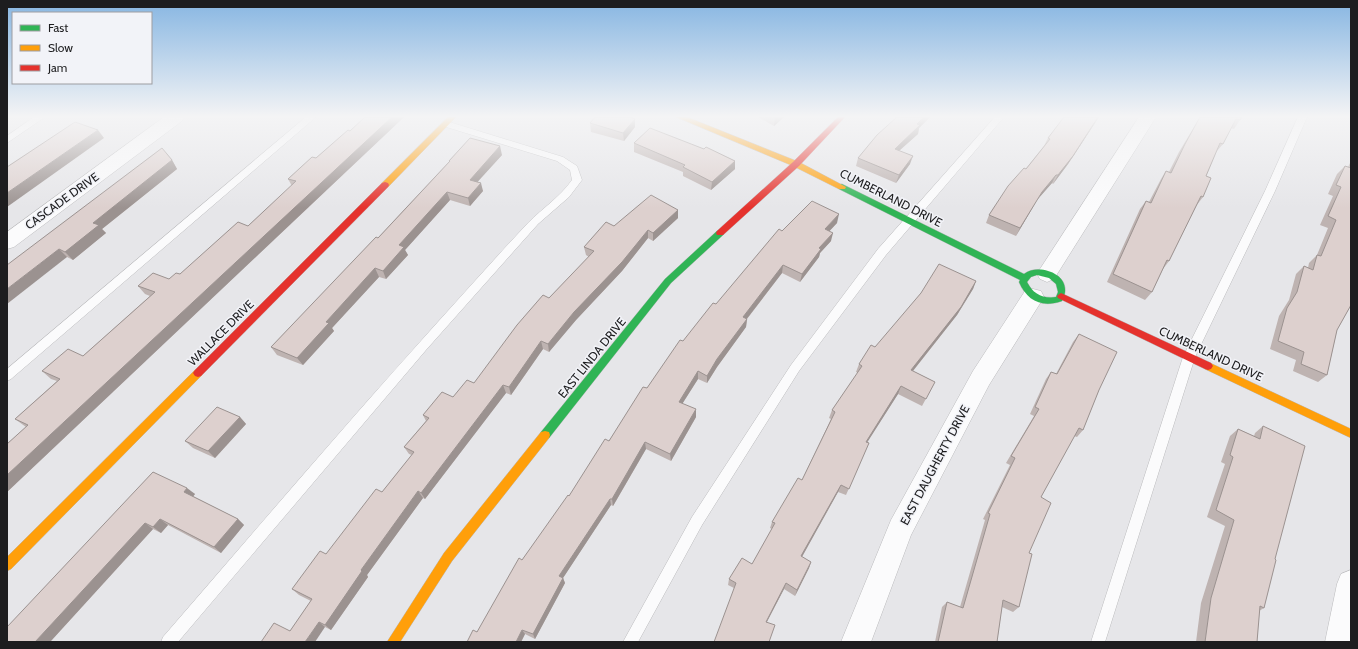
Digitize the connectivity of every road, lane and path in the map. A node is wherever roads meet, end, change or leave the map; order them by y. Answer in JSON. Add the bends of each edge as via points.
{"nodes":[{"id":1,"x":136,"y":147,"type":"edge"},
{"id":2,"x":277,"y":147,"type":"edge"},
{"id":3,"x":423,"y":147,"type":"edge"},
{"id":4,"x":526,"y":147,"type":"edge"},
{"id":5,"x":753,"y":147,"type":"edge"},
{"id":6,"x":813,"y":147,"type":"edge"},
{"id":7,"x":974,"y":147,"type":"edge"},
{"id":8,"x":1129,"y":147,"type":"edge"},
{"id":9,"x":1290,"y":147,"type":"edge"},
{"id":10,"x":796,"y":164,"type":"junction"},
{"id":11,"x":910,"y":221,"type":"junction"},
{"id":12,"x":7,"y":242,"type":"edge"},
{"id":13,"x":1047,"y":274,"type":"junction"},
{"id":14,"x":1029,"y":287,"type":"junction"},
{"id":15,"x":1061,"y":296,"type":"junction"},
{"id":16,"x":1189,"y":357,"type":"junction"},
{"id":17,"x":7,"y":376,"type":"edge"},
{"id":18,"x":1351,"y":434,"type":"edge"},
{"id":19,"x":7,"y":565,"type":"edge"},
{"id":20,"x":1351,"y":584,"type":"edge"},
{"id":21,"x":168,"y":642,"type":"edge"},
{"id":22,"x":393,"y":642,"type":"edge"},
{"id":23,"x":630,"y":642,"type":"edge"},
{"id":24,"x":856,"y":642,"type":"edge"},
{"id":25,"x":1098,"y":642,"type":"edge"},
{"id":26,"x":1340,"y":642,"type":"edge"}],
"edges":[{"from":1,"to":12,"type":"street","name":"CASCADE DRIVE"},
{"from":2,"to":17,"type":"lane"},
{"from":3,"to":19,"type":"street","name":"WALLACE DRIVE"},
{"from":4,"to":21,"type":"lane","via":[[560,159],[574,168],[577,180],[566,195],[518,240],[422,347]]},
{"from":5,"to":10,"type":"street","name":"CUMBERLAND DRIVE"},
{"from":6,"to":10,"type":"street","name":"EAST LINDA DRIVE"},
{"from":7,"to":11,"type":"lane"},
{"from":8,"to":13,"type":"street"},
{"from":9,"to":16,"type":"lane"},
{"from":10,"to":11,"type":"street","name":"CUMBERLAND DRIVE"},
{"from":10,"to":22,"type":"street","name":"EAST LINDA DRIVE","via":[[668,281],[448,557]]},
{"from":11,"to":14,"type":"street","name":"CUMBERLAND DRIVE"},
{"from":11,"to":23,"type":"lane","via":[[882,252],[795,368],[697,521]]},
{"from":13,"to":14,"type":"street","via":[[1031,273]]},
{"from":13,"to":15,"type":"street","via":[[1060,282]]},
{"from":14,"to":15,"type":"street","via":[[1044,302],[1056,301]]},
{"from":14,"to":24,"type":"street","name":"EAST DAUGHERTY DRIVE","via":[[900,530]]},
{"from":15,"to":16,"type":"street","name":"CUMBERLAND DRIVE"},
{"from":16,"to":18,"type":"street","name":"CUMBERLAND DRIVE"},
{"from":16,"to":25,"type":"lane"},
{"from":20,"to":26,"type":"street"}]}
